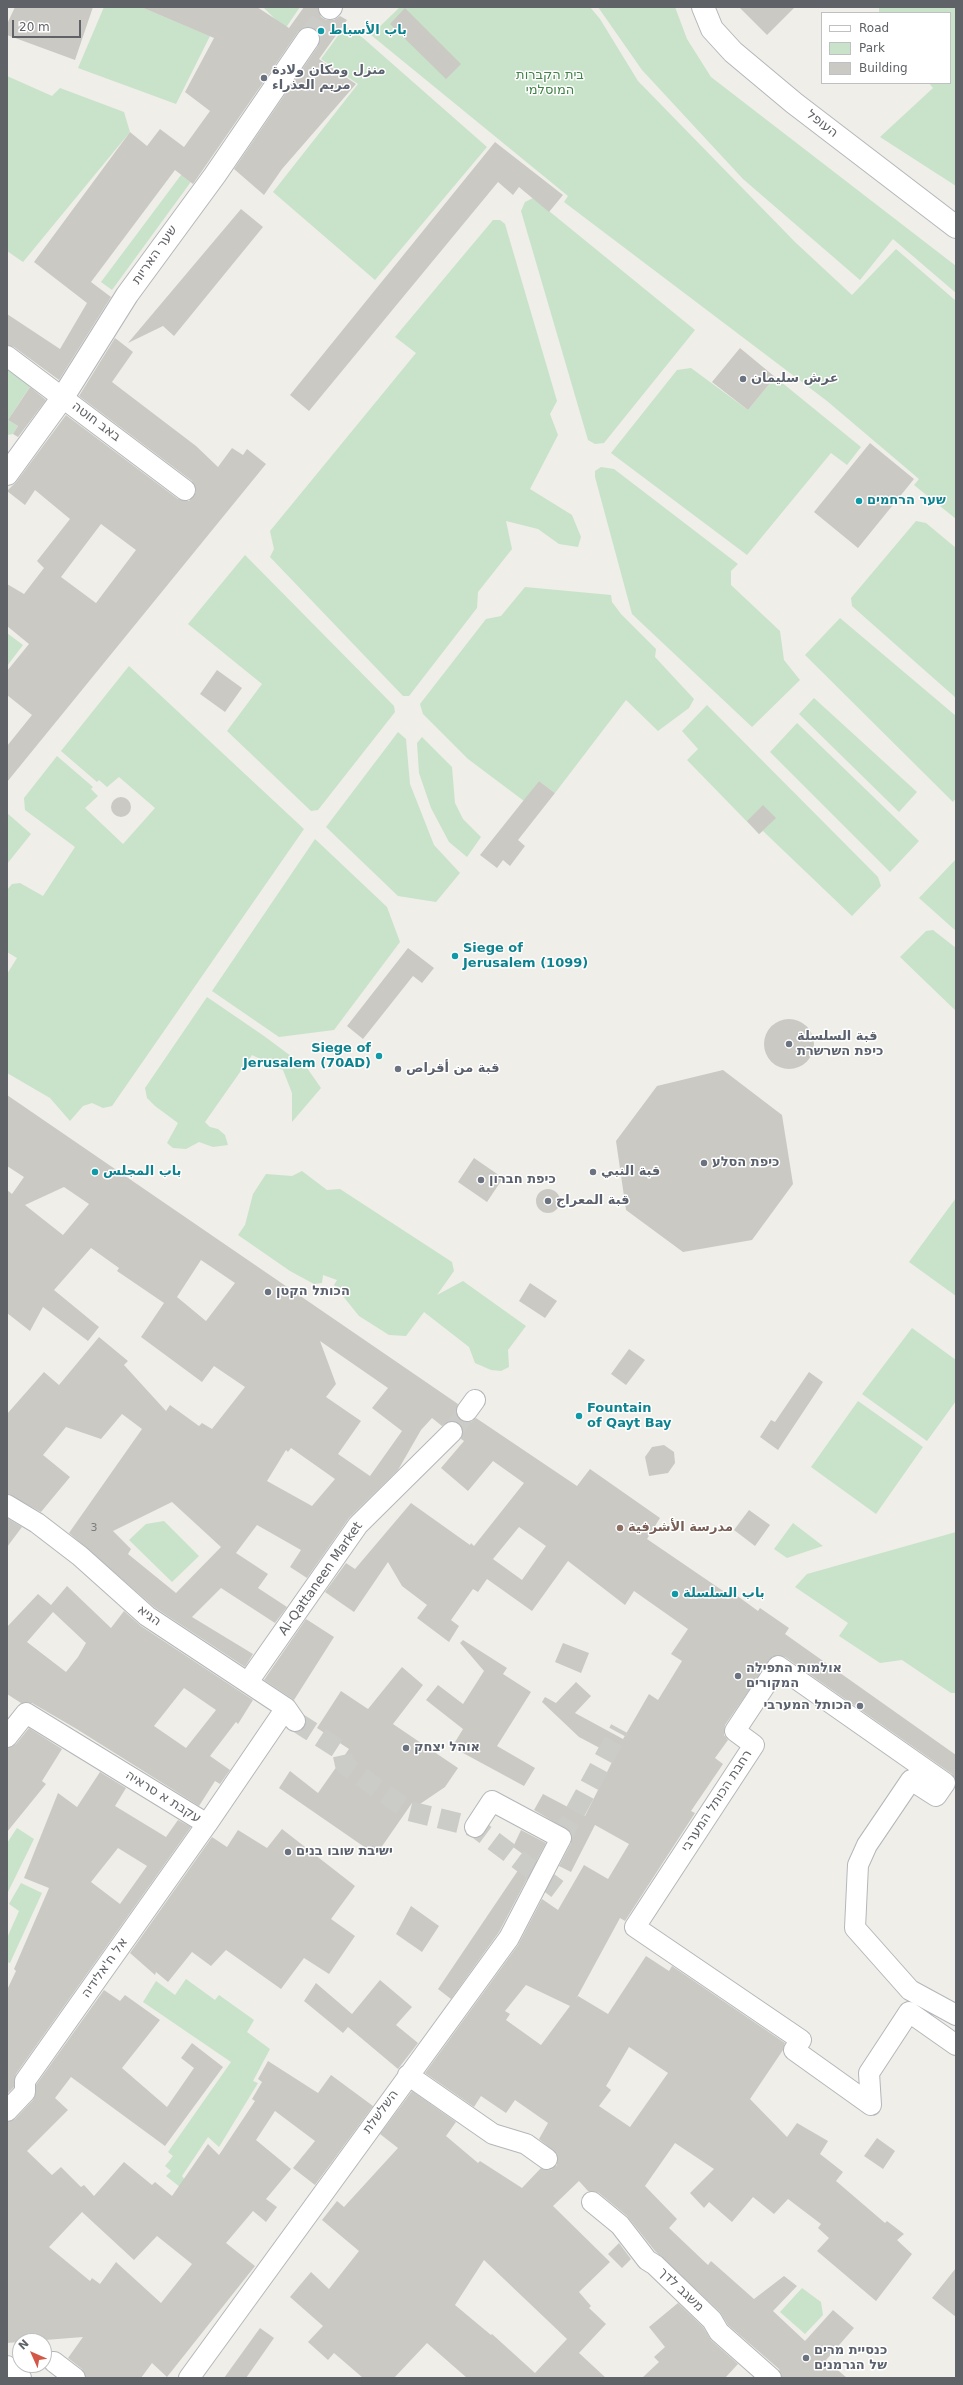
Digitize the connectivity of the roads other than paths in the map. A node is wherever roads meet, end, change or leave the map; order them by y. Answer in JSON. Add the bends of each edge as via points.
{"nodes":[{"id":1,"x":703,"y":7,"type":"edge"},
{"id":2,"x":308,"y":39,"type":"tunnel mouth"},
{"id":3,"x":956,"y":227,"type":"edge"},
{"id":4,"x":7,"y":356,"type":"edge"},
{"id":5,"x":63,"y":397,"type":"junction"},
{"id":6,"x":7,"y":474,"type":"edge"},
{"id":7,"x":185,"y":490,"type":"dead end"},
{"id":8,"x":452,"y":1432,"type":"tunnel mouth"},
{"id":9,"x":7,"y":1505,"type":"edge"},
{"id":10,"x":248,"y":1682,"type":"junction"},
{"id":11,"x":290,"y":1714,"type":"joint"},
{"id":12,"x":7,"y":1737,"type":"edge"},
{"id":13,"x":207,"y":1824,"type":"junction"},
{"id":14,"x":475,"y":1827,"type":"dead end"},
{"id":15,"x":956,"y":2015,"type":"edge"},
{"id":16,"x":956,"y":2045,"type":"edge"},
{"id":17,"x":408,"y":2075,"type":"junction"},
{"id":18,"x":7,"y":2111,"type":"edge"},
{"id":19,"x":548,"y":2159,"type":"dead end"},
{"id":20,"x":592,"y":2202,"type":"dead end"},
{"id":21,"x":54,"y":2362,"type":"dead end"},
{"id":22,"x":7,"y":2366,"type":"edge"},
{"id":23,"x":21,"y":2378,"type":"edge"},
{"id":24,"x":75,"y":2378,"type":"edge"},
{"id":25,"x":189,"y":2378,"type":"edge"},
{"id":26,"x":771,"y":2378,"type":"edge"}],
"edges":[{"from":1,"to":3,"type":"street","name":"העופל","via":[[712,29],[733,52],[794,103]]},
{"from":2,"to":5,"type":"street","name":"שער האריות","via":[[215,175],[127,295]]},
{"from":4,"to":5,"type":"street","name":"באב חוטה"},
{"from":5,"to":6,"type":"street","name":"שער האריות"},
{"from":5,"to":7,"type":"street","name":"באב חוטה"},
{"from":8,"to":10,"type":"street","name":"Al-Qattaneen Market","via":[[358,1525]]},
{"from":9,"to":10,"type":"street","name":"הגיא","via":[[80,1556],[147,1616]]},
{"from":10,"to":11,"type":"street","name":"הגיא"},
{"from":11,"to":13,"type":"street","name":"עקבת א סראיה"},
{"from":12,"to":13,"type":"street","name":"עקבת א סראיה","via":[[26,1713]]},
{"from":13,"to":18,"type":"street","name":"אל ח'אלידיה","via":[[25,2081],[26,2092]]},
{"from":14,"to":17,"type":"street","name":"השלשלת","via":[[492,1801],[561,1838],[509,1938]]},
{"from":15,"to":16,"type":"street","name":"רחבת הכותל המערבי","via":[[910,1990],[855,1928],[858,1865],[867,1845],[911,1780],[936,1796],[945,1783],[778,1666],[735,1731],[754,1745],[635,1927],[801,2040],[794,2050],[871,2105],[869,2072],[909,2012]]},
{"from":17,"to":19,"type":"street","via":[[493,2134],[526,2144]]},
{"from":17,"to":25,"type":"street","name":"השלשלת"},
{"from":20,"to":26,"type":"street","name":"משגב לדך","via":[[620,2225],[647,2260],[712,2320],[719,2332]]},
{"from":21,"to":24,"type":"street"},
{"from":22,"to":23,"type":"street"}]}
